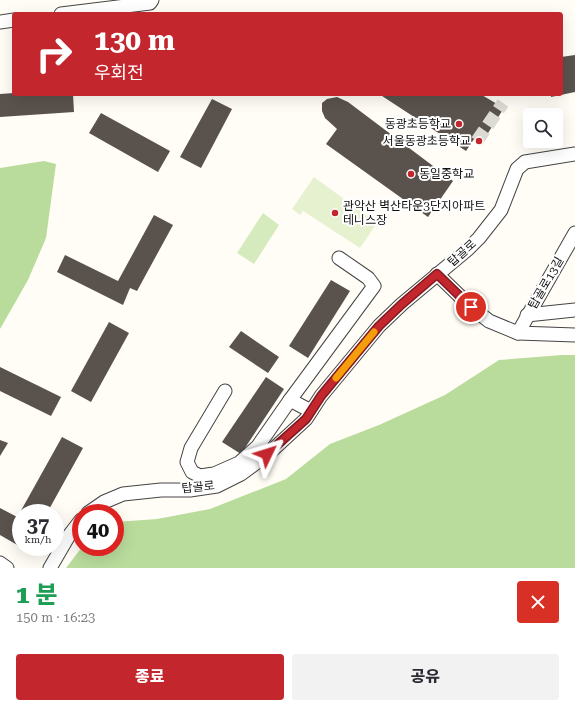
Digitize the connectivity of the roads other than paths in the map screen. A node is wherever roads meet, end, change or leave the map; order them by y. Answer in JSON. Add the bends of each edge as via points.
{"nodes":[{"id":1,"x":152,"y":0,"type":"edge"},
{"id":2,"x":77,"y":12,"type":"edge"},
{"id":3,"x":12,"y":20,"type":"edge"},
{"id":4,"x":0,"y":22,"type":"edge"},
{"id":5,"x":575,"y":154,"type":"edge"},
{"id":6,"x":575,"y":233,"type":"edge"},
{"id":7,"x":339,"y":258,"type":"dead end"},
{"id":8,"x":437,"y":274,"type":"junction"},
{"id":9,"x":575,"y":310,"type":"edge"},
{"id":10,"x":527,"y":315,"type":"junction"},
{"id":11,"x":518,"y":333,"type":"junction"},
{"id":12,"x":575,"y":335,"type":"edge"},
{"id":13,"x":224,"y":391,"type":"dead end"},
{"id":14,"x":290,"y":400,"type":"junction"},
{"id":15,"x":311,"y":411,"type":"junction"},
{"id":16,"x":101,"y":504,"type":"edge"},
{"id":17,"x":72,"y":532,"type":"edge"},
{"id":18,"x":0,"y":563,"type":"edge"},
{"id":19,"x":7,"y":568,"type":"edge"},
{"id":20,"x":50,"y":568,"type":"edge"}],
"edges":[{"from":1,"to":2,"type":"street","via":[[150,3]]},
{"from":3,"to":4,"type":"street"},
{"from":5,"to":8,"type":"street","name":"탑골로","via":[[525,162],[517,169],[501,210],[468,249]]},
{"from":6,"to":10,"type":"street","name":"탑골로13길"},
{"from":7,"to":14,"type":"street","via":[[368,278],[374,286]]},
{"from":8,"to":11,"type":"street","via":[[489,321]]},
{"from":8,"to":15,"type":"street","name":"탑골로","via":[[379,326]]},
{"from":9,"to":10,"type":"street"},
{"from":10,"to":11,"type":"street","name":"탑골로13길"},
{"from":11,"to":12,"type":"street"},
{"from":13,"to":14,"type":"street","via":[[191,448],[187,462],[192,472],[200,476],[214,474],[238,463],[258,446]]},
{"from":14,"to":15,"type":"street"},
{"from":15,"to":16,"type":"street","name":"탑골로","via":[[306,419],[267,454],[241,474],[217,486],[122,494]]},
{"from":17,"to":20,"type":"street"},
{"from":18,"to":19,"type":"street"}]}
